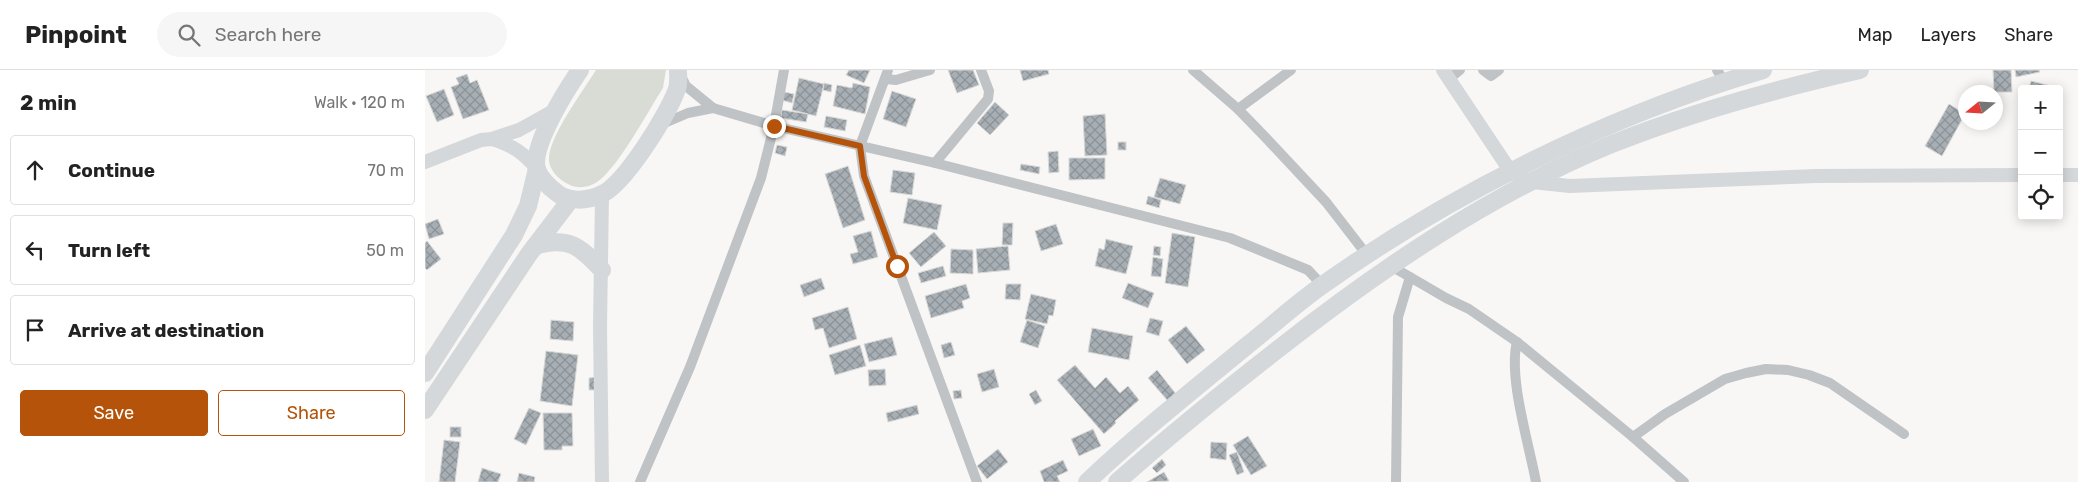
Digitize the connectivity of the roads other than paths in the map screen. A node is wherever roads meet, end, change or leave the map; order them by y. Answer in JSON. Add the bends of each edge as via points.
{"nodes":[{"id":1,"x":580,"y":70,"type":"edge"},
{"id":2,"x":679,"y":70,"type":"edge"},
{"id":3,"x":784,"y":70,"type":"edge"},
{"id":4,"x":930,"y":70,"type":"edge"},
{"id":5,"x":981,"y":70,"type":"edge"},
{"id":6,"x":1193,"y":70,"type":"edge"},
{"id":7,"x":1291,"y":70,"type":"edge"},
{"id":8,"x":1483,"y":70,"type":"edge"},
{"id":9,"x":1499,"y":70,"type":"edge"},
{"id":10,"x":1763,"y":70,"type":"edge"},
{"id":11,"x":1860,"y":70,"type":"edge"},
{"id":12,"x":1451,"y":73,"type":"edge"},
{"id":13,"x":886,"y":75,"type":"edge"},
{"id":14,"x":1720,"y":76,"type":"edge"},
{"id":15,"x":713,"y":108,"type":"junction"},
{"id":16,"x":1238,"y":109,"type":"junction"},
{"id":17,"x":555,"y":110,"type":"junction"},
{"id":18,"x":657,"y":126,"type":"junction"},
{"id":19,"x":774,"y":126,"type":"junction"},
{"id":20,"x":492,"y":139,"type":"junction"},
{"id":21,"x":860,"y":146,"type":"junction"},
{"id":22,"x":425,"y":162,"type":"edge"},
{"id":23,"x":935,"y":162,"type":"junction"},
{"id":24,"x":537,"y":169,"type":"junction"},
{"id":25,"x":1511,"y":172,"type":"junction"},
{"id":26,"x":2018,"y":175,"type":"edge"},
{"id":27,"x":2063,"y":175,"type":"edge"},
{"id":28,"x":2078,"y":175,"type":"edge"},
{"id":29,"x":1532,"y":182,"type":"junction"},
{"id":30,"x":602,"y":195,"type":"junction"},
{"id":31,"x":571,"y":199,"type":"junction"},
{"id":32,"x":535,"y":246,"type":"junction"},
{"id":33,"x":1367,"y":255,"type":"junction"},
{"id":34,"x":1391,"y":266,"type":"junction"},
{"id":35,"x":602,"y":270,"type":"junction"},
{"id":36,"x":1410,"y":277,"type":"junction"},
{"id":37,"x":1323,"y":285,"type":"junction"},
{"id":38,"x":1517,"y":342,"type":"junction"},
{"id":39,"x":425,"y":373,"type":"edge"},
{"id":40,"x":425,"y":410,"type":"edge"},
{"id":41,"x":1904,"y":434,"type":"dead end"},
{"id":42,"x":1633,"y":438,"type":"junction"},
{"id":43,"x":602,"y":482,"type":"edge"},
{"id":44,"x":640,"y":482,"type":"edge"},
{"id":45,"x":977,"y":482,"type":"edge"},
{"id":46,"x":1087,"y":482,"type":"edge"},
{"id":47,"x":1117,"y":482,"type":"edge"},
{"id":48,"x":1396,"y":482,"type":"edge"},
{"id":49,"x":1536,"y":482,"type":"edge"},
{"id":50,"x":1684,"y":482,"type":"edge"}],
"edges":[{"from":1,"to":17,"type":"highway"},
{"from":2,"to":15,"type":"street","via":[[686,86]]},
{"from":2,"to":18,"type":"highway","via":[[677,87]]},
{"from":3,"to":19,"type":"street"},
{"from":4,"to":13,"type":"street","via":[[896,80]]},
{"from":5,"to":23,"type":"street","via":[[989,92],[988,99]]},
{"from":6,"to":16,"type":"street"},
{"from":7,"to":16,"type":"street"},
{"from":8,"to":9,"type":"street","via":[[1491,76]]},
{"from":10,"to":14,"type":"highway"},
{"from":11,"to":29,"type":"highway","via":[[1706,110],[1611,145]]},
{"from":12,"to":25,"type":"street"},
{"from":13,"to":21,"type":"street"},
{"from":14,"to":25,"type":"highway"},
{"from":15,"to":18,"type":"street","via":[[681,115]]},
{"from":15,"to":19,"type":"street"},
{"from":16,"to":33,"type":"street","via":[[1326,202]]},
{"from":17,"to":20,"type":"street","via":[[519,130]]},
{"from":17,"to":24,"type":"highway","via":[[543,137]]},
{"from":18,"to":30,"type":"highway","via":[[623,175]]},
{"from":19,"to":21,"type":"street"},
{"from":19,"to":44,"type":"street","via":[[761,178],[690,367]]},
{"from":20,"to":22,"type":"street","via":[[481,140]]},
{"from":20,"to":24,"type":"street","via":[[510,144],[527,156]]},
{"from":21,"to":23,"type":"street"},
{"from":21,"to":45,"type":"street","via":[[864,176]]},
{"from":23,"to":37,"type":"street","via":[[1230,238],[1308,270]]},
{"from":24,"to":31,"type":"highway","via":[[547,185]]},
{"from":24,"to":39,"type":"highway","via":[[528,206],[514,235]]},
{"from":25,"to":29,"type":"street"},
{"from":25,"to":33,"type":"highway","via":[[1477,188]]},
{"from":26,"to":29,"type":"street","via":[[1816,176],[1570,186]]},
{"from":27,"to":28,"type":"street"},
{"from":29,"to":34,"type":"highway","via":[[1463,220]]},
{"from":30,"to":31,"type":"highway","via":[[588,200]]},
{"from":30,"to":35,"type":"street"},
{"from":31,"to":32,"type":"highway"},
{"from":32,"to":35,"type":"highway","via":[[561,241],[573,244]]},
{"from":32,"to":40,"type":"highway"},
{"from":33,"to":37,"type":"highway"},
{"from":34,"to":36,"type":"street"},
{"from":34,"to":47,"type":"highway","via":[[1255,367]]},
{"from":35,"to":43,"type":"street"},
{"from":36,"to":38,"type":"street","via":[[1469,309]]},
{"from":36,"to":48,"type":"street","via":[[1398,317]]},
{"from":37,"to":46,"type":"highway","via":[[1217,370]]},
{"from":38,"to":42,"type":"street"},
{"from":38,"to":49,"type":"street","via":[[1514,353],[1516,384]]},
{"from":41,"to":42,"type":"street","via":[[1830,383],[1788,370],[1766,369],[1725,379],[1665,414]]},
{"from":42,"to":50,"type":"street"}]}
